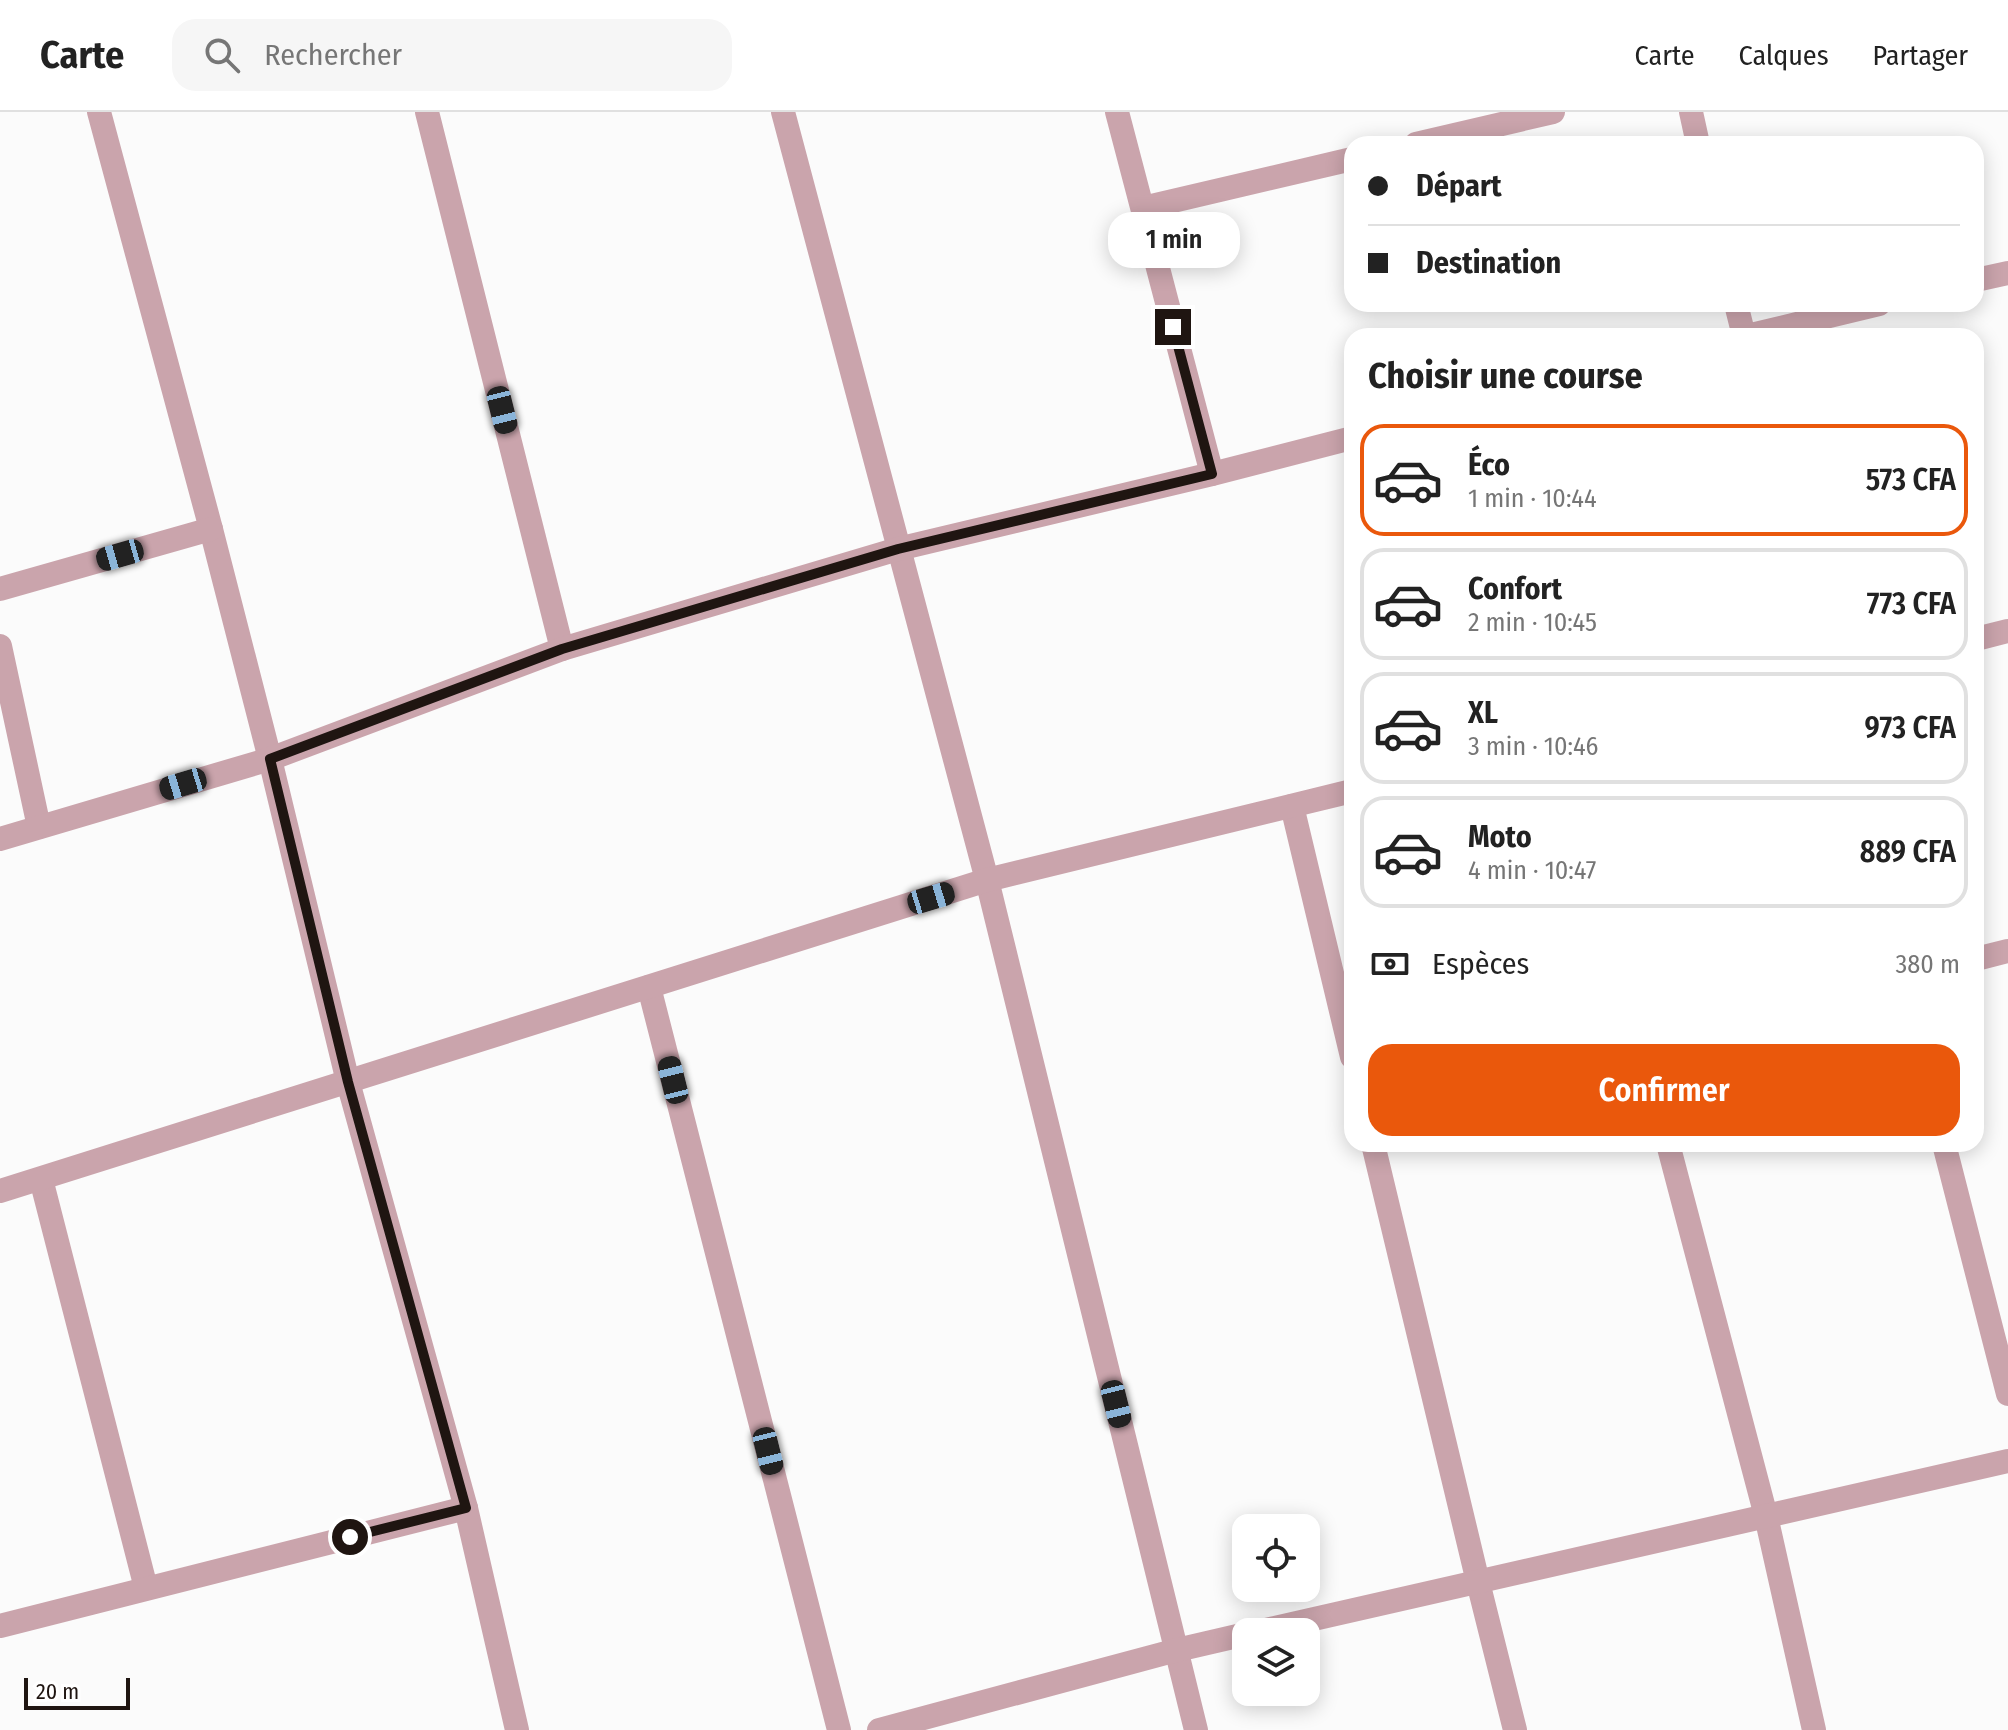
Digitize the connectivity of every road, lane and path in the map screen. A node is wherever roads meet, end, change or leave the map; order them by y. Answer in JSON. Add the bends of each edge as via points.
{"nodes":[{"id":1,"x":99,"y":112,"type":"edge"},
{"id":2,"x":427,"y":112,"type":"edge"},
{"id":3,"x":783,"y":112,"type":"edge"},
{"id":4,"x":1117,"y":112,"type":"edge"},
{"id":5,"x":1553,"y":112,"type":"edge"},
{"id":6,"x":1691,"y":112,"type":"edge"},
{"id":7,"x":1450,"y":136,"type":"edge"},
{"id":8,"x":1696,"y":136,"type":"edge"},
{"id":9,"x":1344,"y":161,"type":"edge"},
{"id":10,"x":1143,"y":208,"type":"junction"},
{"id":11,"x":2008,"y":273,"type":"edge"},
{"id":12,"x":1984,"y":278,"type":"edge"},
{"id":13,"x":1846,"y":312,"type":"edge"},
{"id":14,"x":1779,"y":328,"type":"edge"},
{"id":15,"x":1344,"y":440,"type":"edge"},
{"id":16,"x":1212,"y":474,"type":"junction"},
{"id":17,"x":211,"y":529,"type":"junction"},
{"id":18,"x":898,"y":549,"type":"junction"},
{"id":19,"x":0,"y":589,"type":"edge"},
{"id":20,"x":2008,"y":631,"type":"edge"},
{"id":21,"x":1984,"y":637,"type":"edge"},
{"id":22,"x":0,"y":646,"type":"edge"},
{"id":23,"x":562,"y":649,"type":"junction"},
{"id":24,"x":270,"y":759,"type":"junction"},
{"id":25,"x":1344,"y":793,"type":"edge"},
{"id":26,"x":1292,"y":806,"type":"junction"},
{"id":27,"x":39,"y":827,"type":"junction"},
{"id":28,"x":0,"y":839,"type":"edge"},
{"id":29,"x":987,"y":880,"type":"junction"},
{"id":30,"x":2008,"y":951,"type":"edge"},
{"id":31,"x":1984,"y":957,"type":"edge"},
{"id":32,"x":649,"y":987,"type":"junction"},
{"id":33,"x":1344,"y":1024,"type":"edge"},
{"id":34,"x":348,"y":1082,"type":"junction"},
{"id":35,"x":1375,"y":1152,"type":"edge"},
{"id":36,"x":1670,"y":1152,"type":"edge"},
{"id":37,"x":1946,"y":1152,"type":"edge"},
{"id":38,"x":41,"y":1179,"type":"junction"},
{"id":39,"x":0,"y":1191,"type":"edge"},
{"id":40,"x":2008,"y":1394,"type":"edge"},
{"id":41,"x":2008,"y":1461,"type":"edge"},
{"id":42,"x":466,"y":1508,"type":"junction"},
{"id":43,"x":1766,"y":1516,"type":"junction"},
{"id":44,"x":1478,"y":1582,"type":"junction"},
{"id":45,"x":146,"y":1588,"type":"junction"},
{"id":46,"x":1319,"y":1618,"type":"edge"},
{"id":47,"x":0,"y":1626,"type":"edge"},
{"id":48,"x":1232,"y":1637,"type":"edge"},
{"id":49,"x":1177,"y":1650,"type":"junction"},
{"id":50,"x":517,"y":1730,"type":"edge"},
{"id":51,"x":839,"y":1730,"type":"edge"},
{"id":52,"x":879,"y":1730,"type":"edge"},
{"id":53,"x":1196,"y":1730,"type":"edge"},
{"id":54,"x":1515,"y":1730,"type":"edge"},
{"id":55,"x":1814,"y":1730,"type":"edge"}],
"edges":[{"from":1,"to":17,"type":"street"},
{"from":2,"to":23,"type":"street"},
{"from":3,"to":18,"type":"street"},
{"from":4,"to":10,"type":"street"},
{"from":5,"to":7,"type":"street"},
{"from":6,"to":8,"type":"street"},
{"from":9,"to":10,"type":"street"},
{"from":10,"to":16,"type":"street"},
{"from":11,"to":12,"type":"street"},
{"from":13,"to":14,"type":"street"},
{"from":15,"to":16,"type":"street"},
{"from":16,"to":18,"type":"street"},
{"from":17,"to":19,"type":"street"},
{"from":17,"to":24,"type":"street"},
{"from":18,"to":23,"type":"street"},
{"from":18,"to":29,"type":"street"},
{"from":20,"to":21,"type":"street"},
{"from":22,"to":27,"type":"street"},
{"from":23,"to":24,"type":"street"},
{"from":24,"to":27,"type":"street"},
{"from":24,"to":34,"type":"street"},
{"from":25,"to":26,"type":"street"},
{"from":26,"to":29,"type":"street"},
{"from":26,"to":33,"type":"street"},
{"from":27,"to":28,"type":"street"},
{"from":29,"to":32,"type":"street"},
{"from":29,"to":49,"type":"street"},
{"from":30,"to":31,"type":"street"},
{"from":32,"to":34,"type":"street"},
{"from":32,"to":51,"type":"street"},
{"from":34,"to":38,"type":"street"},
{"from":34,"to":42,"type":"street"},
{"from":35,"to":44,"type":"street"},
{"from":36,"to":43,"type":"street"},
{"from":37,"to":40,"type":"street"},
{"from":38,"to":39,"type":"street"},
{"from":38,"to":45,"type":"street"},
{"from":41,"to":43,"type":"street"},
{"from":42,"to":45,"type":"street"},
{"from":42,"to":50,"type":"street"},
{"from":43,"to":44,"type":"street"},
{"from":43,"to":55,"type":"street"},
{"from":44,"to":46,"type":"street"},
{"from":44,"to":54,"type":"street"},
{"from":45,"to":47,"type":"street"},
{"from":48,"to":49,"type":"street"},
{"from":49,"to":52,"type":"street"},
{"from":49,"to":53,"type":"street"}]}
